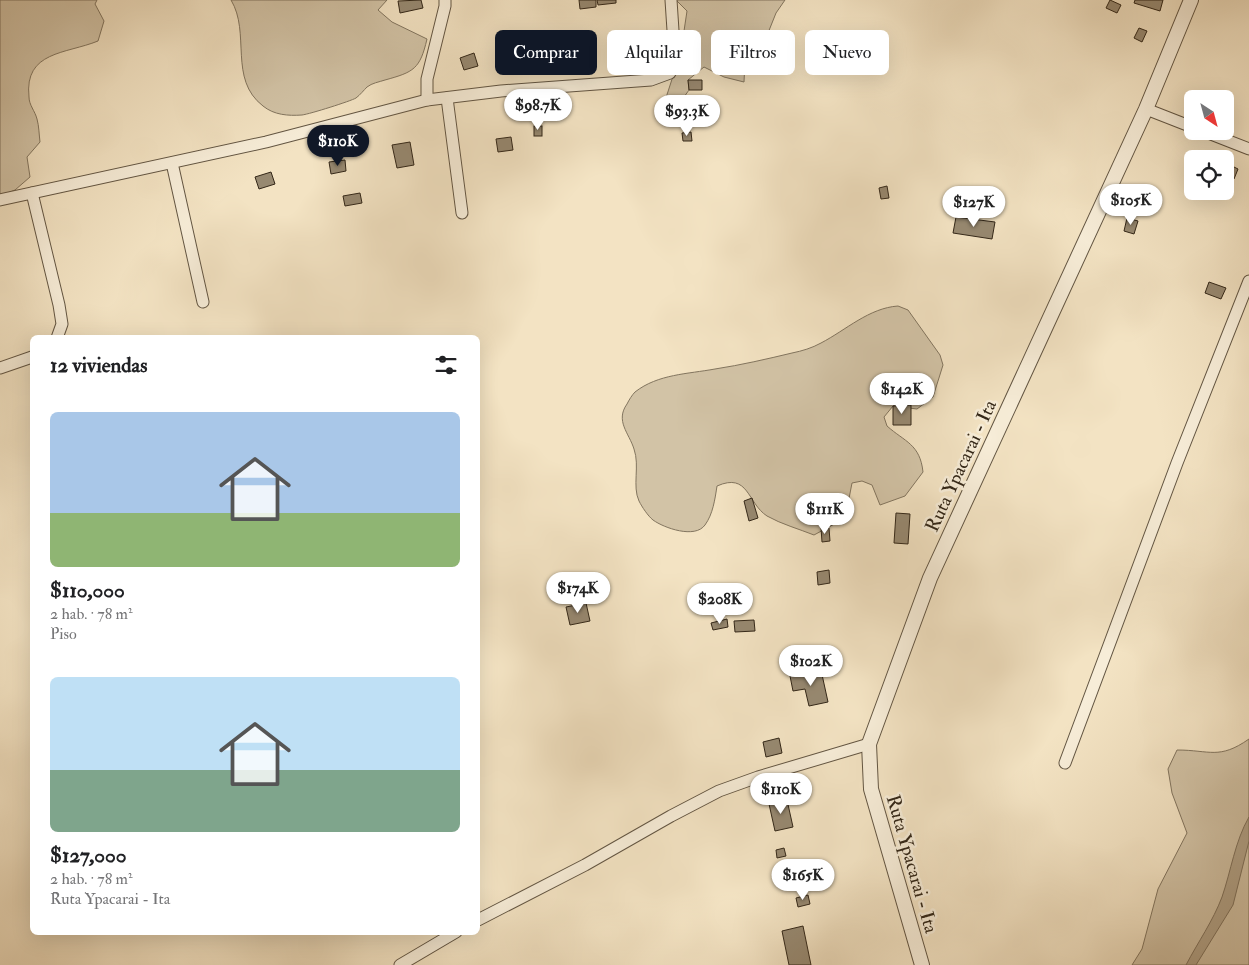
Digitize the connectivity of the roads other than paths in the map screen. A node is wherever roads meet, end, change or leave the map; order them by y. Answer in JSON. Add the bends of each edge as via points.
{"nodes":[{"id":1,"x":445,"y":0,"type":"edge"},
{"id":2,"x":671,"y":0,"type":"edge"},
{"id":3,"x":1191,"y":0,"type":"edge"},
{"id":4,"x":447,"y":98,"type":"junction"},
{"id":5,"x":427,"y":100,"type":"junction"},
{"id":6,"x":1146,"y":109,"type":"junction"},
{"id":7,"x":1184,"y":124,"type":"edge"},
{"id":8,"x":1226,"y":140,"type":"edge"},
{"id":9,"x":1249,"y":149,"type":"edge"},
{"id":10,"x":172,"y":163,"type":"junction"},
{"id":11,"x":32,"y":193,"type":"junction"},
{"id":12,"x":0,"y":200,"type":"edge"},
{"id":13,"x":462,"y":213,"type":"dead end"},
{"id":14,"x":1249,"y":281,"type":"edge"},
{"id":15,"x":203,"y":302,"type":"dead end"},
{"id":16,"x":58,"y":335,"type":"edge"},
{"id":17,"x":30,"y":358,"type":"edge"},
{"id":18,"x":0,"y":368,"type":"edge"},
{"id":19,"x":869,"y":744,"type":"junction"},
{"id":20,"x":1065,"y":763,"type":"dead end"},
{"id":21,"x":480,"y":919,"type":"edge"},
{"id":22,"x":451,"y":935,"type":"edge"},
{"id":23,"x":400,"y":965,"type":"edge"},
{"id":24,"x":922,"y":965,"type":"edge"}],
"edges":[{"from":1,"to":5,"type":"street","via":[[428,79]]},
{"from":2,"to":4,"type":"street","via":[[675,61],[670,73],[651,80]]},
{"from":3,"to":6,"type":"street","name":"Ruta Ypacarai - Ita"},
{"from":4,"to":5,"type":"street"},
{"from":4,"to":13,"type":"street"},
{"from":5,"to":10,"type":"street"},
{"from":6,"to":7,"type":"street"},
{"from":6,"to":19,"type":"street","name":"Ruta Ypacarai - Ita","via":[[930,578]]},
{"from":8,"to":9,"type":"street"},
{"from":10,"to":11,"type":"street"},
{"from":10,"to":15,"type":"street"},
{"from":11,"to":12,"type":"street"},
{"from":11,"to":16,"type":"street","via":[[59,305],[62,324]]},
{"from":14,"to":20,"type":"street"},
{"from":17,"to":18,"type":"street"},
{"from":19,"to":21,"type":"street","via":[[719,791]]},
{"from":19,"to":24,"type":"street","name":"Ruta Ypacarai - Ita","via":[[871,789]]},
{"from":22,"to":23,"type":"street"}]}
